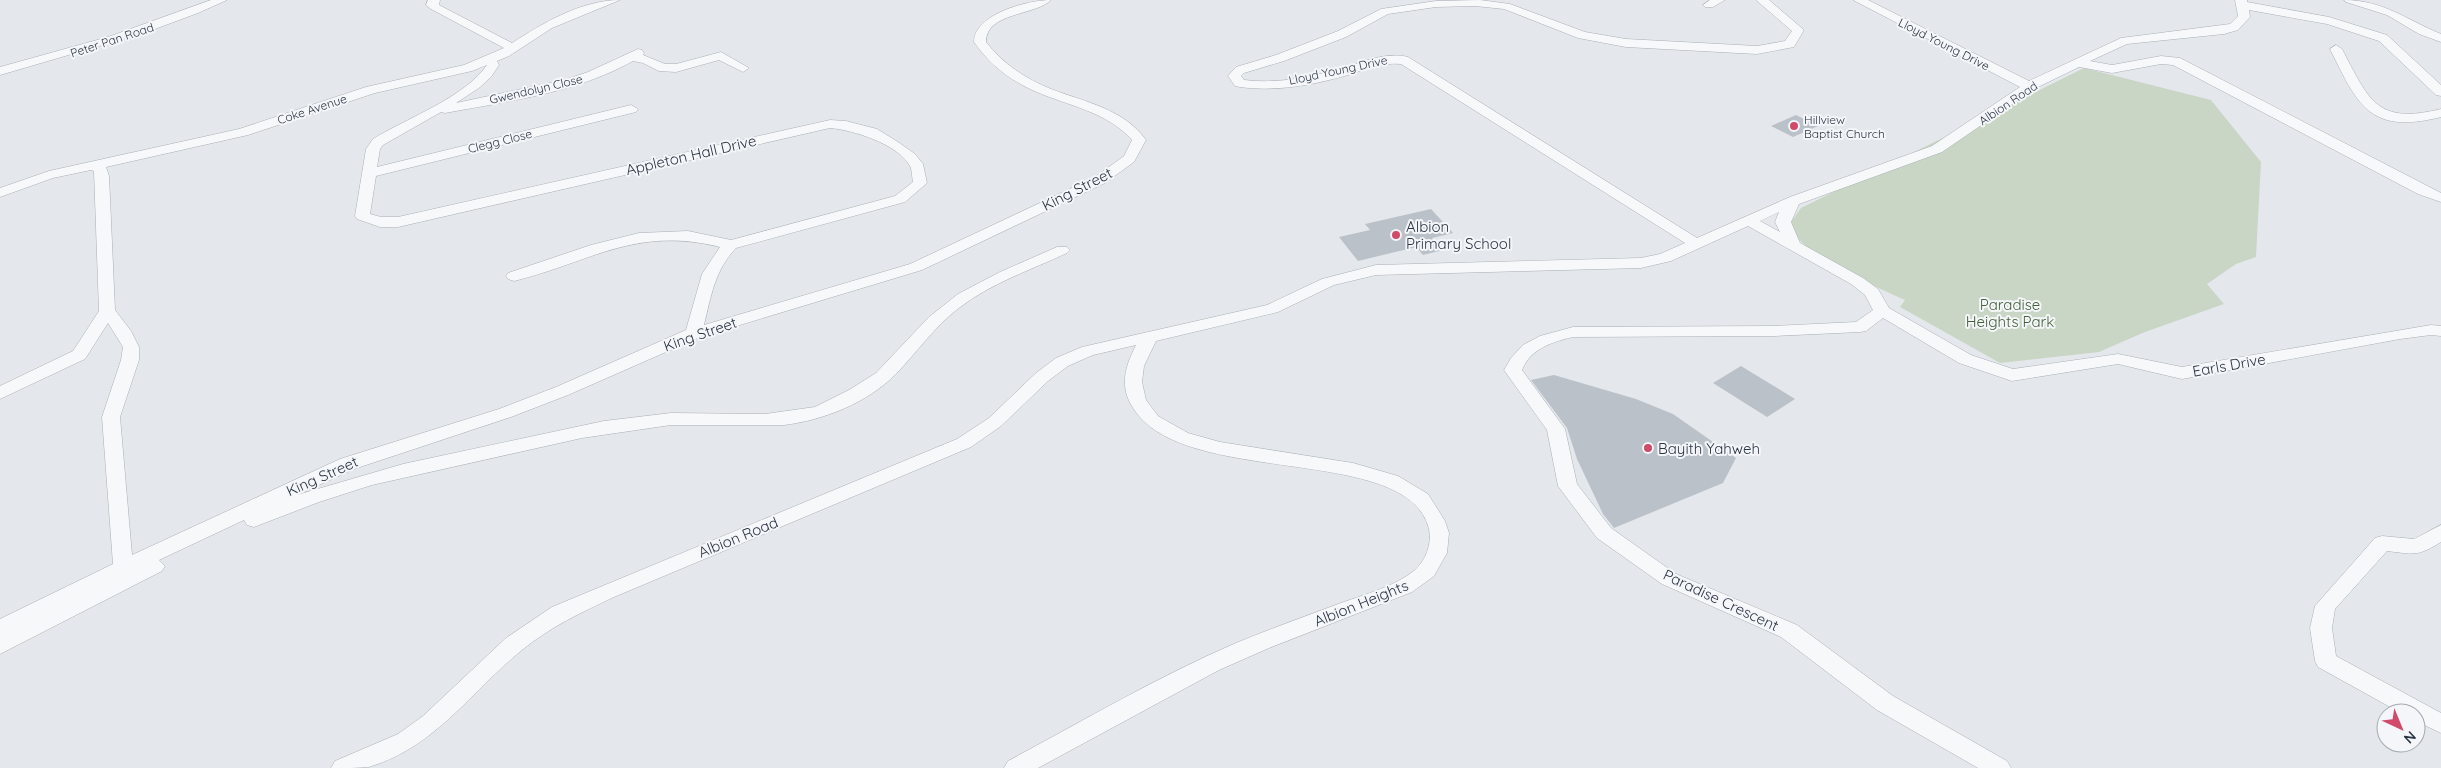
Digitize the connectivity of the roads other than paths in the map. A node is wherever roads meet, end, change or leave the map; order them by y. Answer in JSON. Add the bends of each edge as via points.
{"nodes":[{"id":1,"x":221,"y":0,"type":"edge"},
{"id":2,"x":434,"y":0,"type":"edge"},
{"id":3,"x":614,"y":0,"type":"edge"},
{"id":4,"x":1045,"y":0,"type":"edge"},
{"id":5,"x":1762,"y":0,"type":"edge"},
{"id":6,"x":1859,"y":0,"type":"edge"},
{"id":7,"x":2350,"y":0,"type":"edge"},
{"id":8,"x":2242,"y":2,"type":"edge"},
{"id":9,"x":2441,"y":38,"type":"edge"},
{"id":10,"x":512,"y":48,"type":"junction"},
{"id":11,"x":2336,"y":49,"type":"dead end"},
{"id":12,"x":490,"y":60,"type":"junction"},
{"id":13,"x":2079,"y":63,"type":"junction"},
{"id":14,"x":743,"y":68,"type":"dead end"},
{"id":15,"x":0,"y":71,"type":"edge"},
{"id":16,"x":2029,"y":86,"type":"junction"},
{"id":17,"x":2441,"y":92,"type":"edge"},
{"id":18,"x":631,"y":109,"type":"dead end"},
{"id":19,"x":430,"y":112,"type":"junction"},
{"id":20,"x":2441,"y":113,"type":"edge"},
{"id":21,"x":92,"y":165,"type":"junction"},
{"id":22,"x":370,"y":173,"type":"junction"},
{"id":23,"x":0,"y":193,"type":"edge"},
{"id":24,"x":2441,"y":198,"type":"edge"},
{"id":25,"x":1795,"y":200,"type":"junction"},
{"id":26,"x":1754,"y":217,"type":"junction"},
{"id":27,"x":1696,"y":244,"type":"junction"},
{"id":28,"x":1793,"y":244,"type":"junction"},
{"id":29,"x":731,"y":245,"type":"junction"},
{"id":30,"x":1062,"y":250,"type":"dead end"},
{"id":31,"x":514,"y":276,"type":"dead end"},
{"id":32,"x":107,"y":311,"type":"junction"},
{"id":33,"x":1882,"y":311,"type":"junction"},
{"id":34,"x":2441,"y":331,"type":"edge"},
{"id":35,"x":694,"y":334,"type":"junction"},
{"id":36,"x":1148,"y":337,"type":"junction"},
{"id":37,"x":0,"y":392,"type":"edge"},
{"id":38,"x":2441,"y":532,"type":"edge"},
{"id":39,"x":123,"y":568,"type":"junction"},
{"id":40,"x":0,"y":629,"type":"edge"},
{"id":41,"x":0,"y":645,"type":"edge"},
{"id":42,"x":2441,"y":724,"type":"edge"},
{"id":43,"x":343,"y":768,"type":"edge"},
{"id":44,"x":1016,"y":768,"type":"edge"},
{"id":45,"x":1999,"y":768,"type":"edge"}],
"edges":[{"from":1,"to":15,"type":"street","name":"Peter Pan Road","via":[[94,47]]},
{"from":2,"to":10,"type":"street","via":[[432,4],[435,7]]},
{"from":3,"to":10,"type":"street","name":"Coke Avenue","via":[[548,24]]},
{"from":4,"to":35,"type":"street","name":"King Street","via":[[991,21],[980,35],[980,42],[1009,72],[1033,86],[1131,128],[1139,140],[1137,151],[1125,164],[1100,180],[916,267]]},
{"from":5,"to":27,"type":"street","name":"Lloyd Young Drive","via":[[1798,30],[1790,44],[1757,50],[1626,43],[1582,35],[1506,6],[1436,4],[1385,11],[1342,34],[1240,70],[1234,76],[1240,83],[1264,86],[1341,72],[1393,58],[1404,60]]},
{"from":6,"to":16,"type":"street","name":"Lloyd Young Drive"},
{"from":7,"to":9,"type":"street","via":[[2391,13]]},
{"from":8,"to":13,"type":"street","name":"Albion Road","via":[[2244,17],[2234,27],[2194,36],[2126,41]]},
{"from":8,"to":17,"type":"street","via":[[2383,38]]},
{"from":10,"to":12,"type":"street","name":"Coke Avenue"},
{"from":11,"to":20,"type":"street","via":[[2360,95],[2376,109],[2408,119]]},
{"from":12,"to":19,"type":"street","name":"Appleton Hall Drive","via":[[491,70],[474,86]]},
{"from":12,"to":21,"type":"street","name":"Coke Avenue","via":[[347,97],[243,132]]},
{"from":13,"to":16,"type":"street","name":"Albion Road"},
{"from":13,"to":24,"type":"street","via":[[2112,69],[2162,60],[2176,61]]},
{"from":14,"to":19,"type":"street","name":"Gwendolyn Close","via":[[721,56],[676,68],[663,68],[635,55],[587,77],[534,92]]},
{"from":16,"to":25,"type":"street","name":"Albion Road","via":[[1937,149]]},
{"from":18,"to":22,"type":"street","name":"Clegg Close"},
{"from":19,"to":22,"type":"street","name":"Appleton Hall Drive","via":[[378,142],[373,149]]},
{"from":21,"to":23,"type":"street","name":"Coke Avenue","via":[[49,175]]},
{"from":21,"to":32,"type":"street","via":[[100,170],[102,176]]},
{"from":22,"to":29,"type":"street","name":"Appleton Hall Drive","via":[[362,216],[380,222],[398,222],[830,124],[872,132],[910,157],[918,168],[920,182],[900,199]]},
{"from":25,"to":26,"type":"street","name":"Albion Road"},
{"from":25,"to":28,"type":"street","via":[[1783,222]]},
{"from":26,"to":27,"type":"street","name":"Albion Road"},
{"from":26,"to":28,"type":"street"},
{"from":27,"to":36,"type":"street","name":"Albion Road","via":[[1665,258],[1641,263],[1367,272],[1328,282],[1272,309]]},
{"from":28,"to":33,"type":"street","via":[[1872,292]]},
{"from":29,"to":31,"type":"street","via":[[684,235],[622,240]]},
{"from":29,"to":35,"type":"street","via":[[710,268]]},
{"from":30,"to":41,"type":"street","via":[[988,284],[954,304],[886,374],[821,411],[790,419],[671,419],[570,434],[354,484],[264,516],[149,569]]},
{"from":32,"to":37,"type":"street","via":[[79,355]]},
{"from":32,"to":39,"type":"street","via":[[131,347],[130,360],[111,417]]},
{"from":33,"to":34,"type":"street","name":"Earls Drive","via":[[1965,359],[2012,375],[2118,359],[2182,373],[2400,334]]},
{"from":33,"to":45,"type":"street","name":"Paradise Crescent","via":[[1860,327],[1774,331],[1573,332],[1543,340],[1516,361],[1513,370],[1556,429],[1568,486],[1604,533],[1669,579],[1789,631],[1884,703]]},
{"from":35,"to":39,"type":"street","name":"King Street","via":[[505,413],[347,464]]},
{"from":36,"to":43,"type":"street","name":"Albion Road","via":[[1088,351],[1062,362],[995,422],[964,443],[559,613],[514,644],[431,723],[406,741]]},
{"from":36,"to":44,"type":"street","name":"Albion Heights","via":[[1133,373],[1134,393],[1143,412],[1161,428],[1216,449],[1334,466],[1402,485],[1421,499],[1433,514],[1439,527],[1440,544],[1435,560],[1408,586],[1211,664]]},
{"from":38,"to":42,"type":"street","via":[[2417,547],[2382,543],[2324,606],[2321,628],[2326,661]]},
{"from":39,"to":40,"type":"street","name":"King Street"}]}
